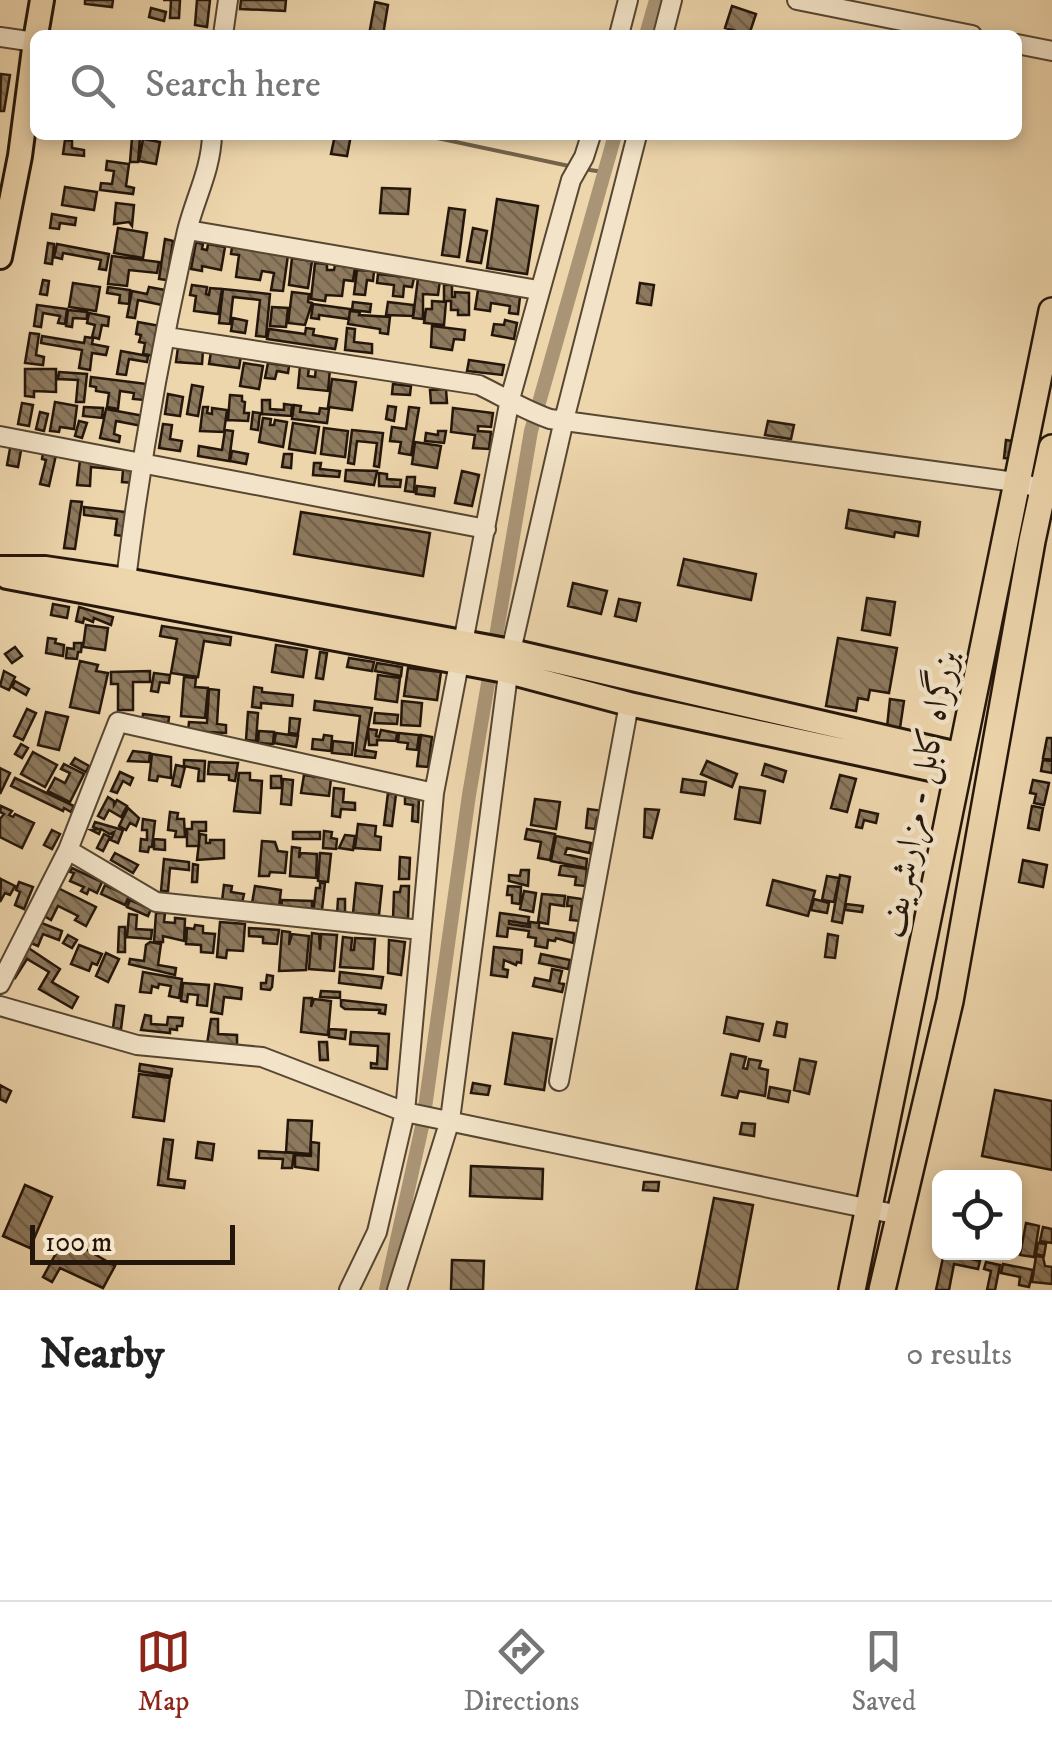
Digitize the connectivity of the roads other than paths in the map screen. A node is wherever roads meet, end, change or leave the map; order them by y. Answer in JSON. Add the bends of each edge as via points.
{"nodes":[{"id":1,"x":42,"y":0,"type":"edge"},
{"id":2,"x":228,"y":0,"type":"edge"},
{"id":3,"x":628,"y":0,"type":"edge"},
{"id":4,"x":672,"y":0,"type":"edge"},
{"id":5,"x":797,"y":0,"type":"edge"},
{"id":6,"x":872,"y":8,"type":"edge"},
{"id":7,"x":37,"y":30,"type":"edge"},
{"id":8,"x":224,"y":30,"type":"edge"},
{"id":9,"x":619,"y":30,"type":"edge"},
{"id":10,"x":663,"y":30,"type":"edge"},
{"id":11,"x":953,"y":30,"type":"edge"},
{"id":12,"x":0,"y":37,"type":"edge"},
{"id":13,"x":30,"y":40,"type":"edge"},
{"id":14,"x":1022,"y":45,"type":"edge"},
{"id":15,"x":1052,"y":51,"type":"edge"},
{"id":16,"x":30,"y":79,"type":"edge"},
{"id":17,"x":212,"y":140,"type":"edge"},
{"id":18,"x":589,"y":140,"type":"edge"},
{"id":19,"x":636,"y":140,"type":"edge"},
{"id":20,"x":188,"y":230,"type":"junction"},
{"id":21,"x":0,"y":257,"type":"edge"},
{"id":22,"x":538,"y":290,"type":"junction"},
{"id":23,"x":1052,"y":311,"type":"edge"},
{"id":24,"x":167,"y":337,"type":"junction"},
{"id":25,"x":515,"y":404,"type":"junction"},
{"id":26,"x":557,"y":419,"type":"junction"},
{"id":27,"x":0,"y":436,"type":"edge"},
{"id":28,"x":1052,"y":448,"type":"edge"},
{"id":29,"x":140,"y":464,"type":"junction"},
{"id":30,"x":1015,"y":482,"type":"junction"},
{"id":31,"x":1048,"y":491,"type":"edge"},
{"id":32,"x":486,"y":529,"type":"junction"},
{"id":33,"x":1005,"y":534,"type":"junction"},
{"id":34,"x":1042,"y":543,"type":"edge"},
{"id":35,"x":0,"y":568,"type":"edge"},
{"id":36,"x":0,"y":576,"type":"edge"},
{"id":37,"x":126,"y":580,"type":"junction"},
{"id":38,"x":461,"y":652,"type":"junction"},
{"id":39,"x":507,"y":661,"type":"junction"},
{"id":40,"x":629,"y":704,"type":"junction"},
{"id":41,"x":960,"y":765,"type":"junction"},
{"id":42,"x":434,"y":793,"type":"junction"},
{"id":43,"x":68,"y":850,"type":"junction"},
{"id":44,"x":421,"y":930,"type":"junction"},
{"id":45,"x":0,"y":984,"type":"edge"},
{"id":46,"x":0,"y":1006,"type":"edge"},
{"id":47,"x":558,"y":1081,"type":"dead end"},
{"id":48,"x":409,"y":1112,"type":"junction"},
{"id":49,"x":443,"y":1118,"type":"junction"},
{"id":50,"x":869,"y":1209,"type":"junction"},
{"id":51,"x":900,"y":1215,"type":"junction"},
{"id":52,"x":349,"y":1290,"type":"edge"},
{"id":53,"x":397,"y":1290,"type":"edge"},
{"id":54,"x":852,"y":1290,"type":"edge"},
{"id":55,"x":882,"y":1290,"type":"edge"}],
"edges":[{"from":1,"to":7,"type":"main road"},
{"from":2,"to":8,"type":"street"},
{"from":3,"to":9,"type":"street"},
{"from":4,"to":10,"type":"street"},
{"from":5,"to":6,"type":"street"},
{"from":6,"to":11,"type":"street"},
{"from":12,"to":13,"type":"street"},
{"from":14,"to":15,"type":"street"},
{"from":16,"to":21,"type":"main road"},
{"from":17,"to":20,"type":"street"},
{"from":18,"to":22,"type":"street"},
{"from":19,"to":26,"type":"street"},
{"from":20,"to":22,"type":"street"},
{"from":20,"to":24,"type":"street"},
{"from":22,"to":25,"type":"street"},
{"from":23,"to":30,"type":"highway","name":"بزرگراه کابل - مزارشریف"},
{"from":24,"to":25,"type":"street","via":[[479,386]]},
{"from":24,"to":29,"type":"street"},
{"from":25,"to":26,"type":"street"},
{"from":25,"to":32,"type":"street"},
{"from":26,"to":30,"type":"street"},
{"from":26,"to":39,"type":"street"},
{"from":27,"to":29,"type":"street"},
{"from":28,"to":31,"type":"highway","name":"بزرگراه کابل - مزارشریف"},
{"from":29,"to":32,"type":"street"},
{"from":29,"to":37,"type":"street"},
{"from":30,"to":31,"type":"street"},
{"from":30,"to":33,"type":"highway","name":"بزرگراه کابل - مزارشریف"},
{"from":31,"to":34,"type":"highway","name":"بزرگراه کابل - مزارشریف"},
{"from":32,"to":38,"type":"street"},
{"from":33,"to":34,"type":"street"},
{"from":33,"to":41,"type":"highway","name":"بزرگراه کابل - مزارشریف"},
{"from":34,"to":51,"type":"highway","name":"بزرگراه کابل - مزارشریف"},
{"from":35,"to":37,"type":"main road"},
{"from":36,"to":38,"type":"main road"},
{"from":37,"to":38,"type":"main road"},
{"from":38,"to":39,"type":"main road"},
{"from":38,"to":42,"type":"street"},
{"from":39,"to":40,"type":"main road"},
{"from":39,"to":41,"type":"main road"},
{"from":39,"to":49,"type":"street"},
{"from":40,"to":41,"type":"main road"},
{"from":40,"to":47,"type":"street"},
{"from":41,"to":50,"type":"highway","name":"بزرگراه کابل - مزارشریف"},
{"from":42,"to":43,"type":"street","via":[[118,722]]},
{"from":42,"to":44,"type":"street"},
{"from":43,"to":44,"type":"street","via":[[156,902]]},
{"from":43,"to":45,"type":"street"},
{"from":44,"to":48,"type":"street"},
{"from":46,"to":48,"type":"street","via":[[136,1046],[262,1058]]},
{"from":48,"to":49,"type":"street"},
{"from":48,"to":52,"type":"street","via":[[377,1232]]},
{"from":49,"to":50,"type":"street"},
{"from":49,"to":53,"type":"street"},
{"from":50,"to":51,"type":"street"},
{"from":50,"to":54,"type":"highway","name":"بزرگراه کابل - مزارشریف"},
{"from":51,"to":55,"type":"highway","name":"بزرگراه کابل - مزارشریف"}]}
